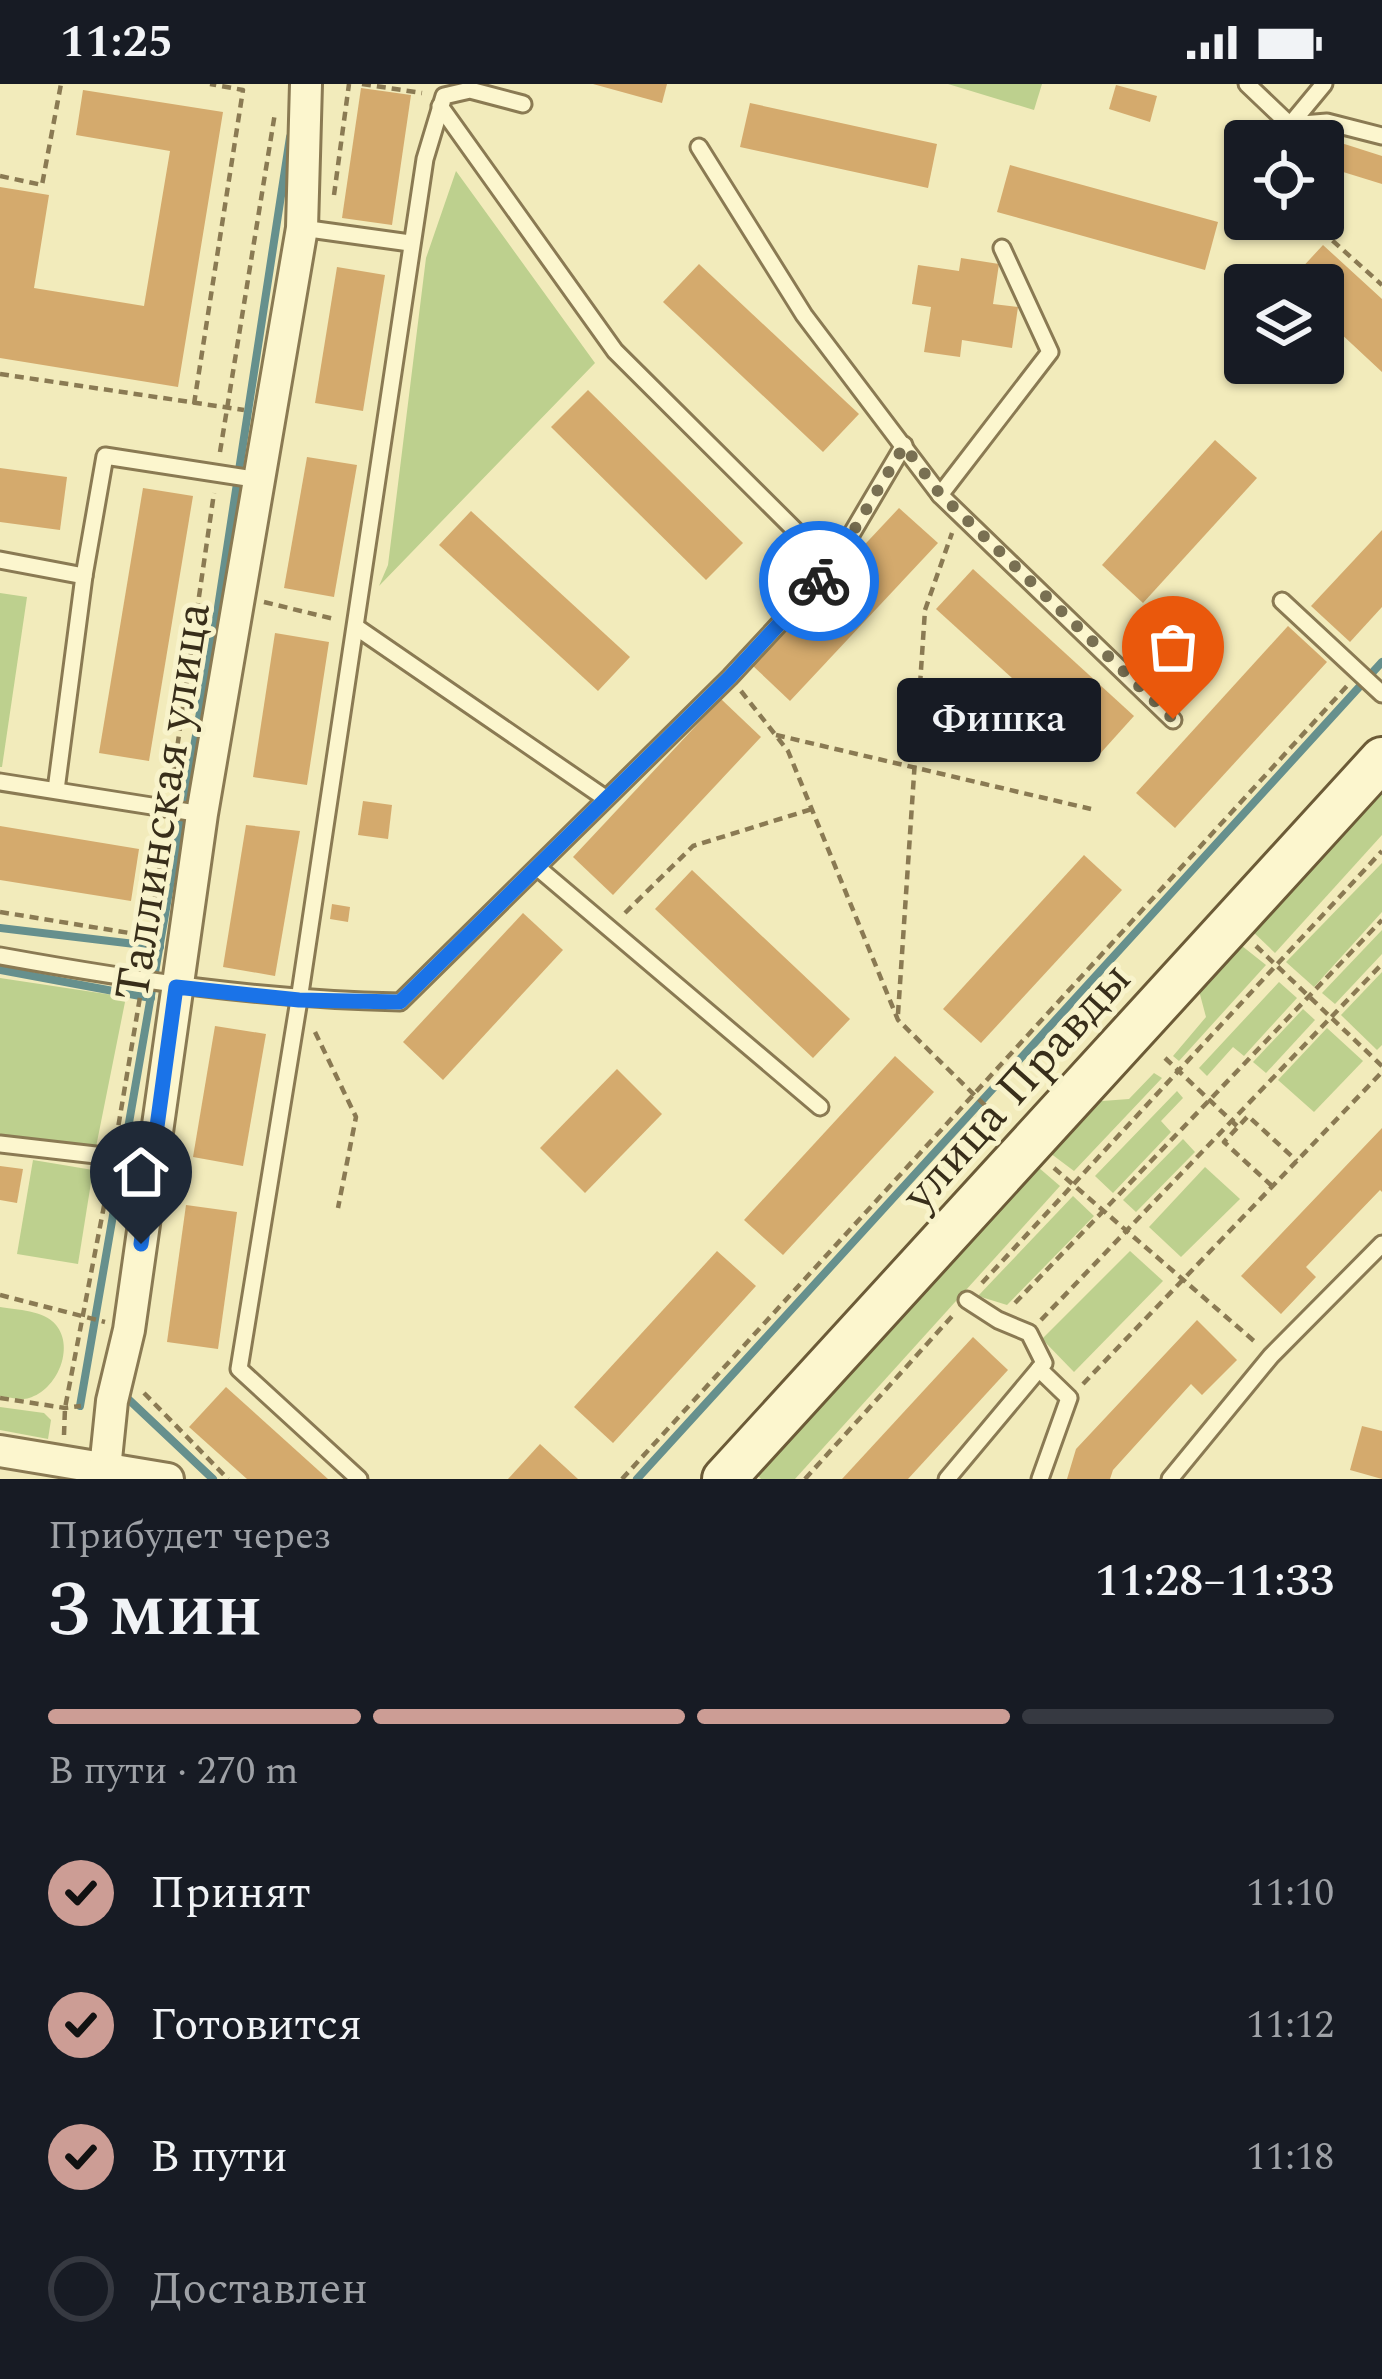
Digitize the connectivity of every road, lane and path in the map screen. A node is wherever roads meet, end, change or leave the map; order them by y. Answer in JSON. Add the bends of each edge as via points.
{"nodes":[{"id":1,"x":61,"y":84,"type":"edge"},
{"id":2,"x":210,"y":84,"type":"edge"},
{"id":3,"x":362,"y":84,"type":"edge"},
{"id":4,"x":1247,"y":84,"type":"edge"},
{"id":5,"x":1324,"y":84,"type":"edge"},
{"id":6,"x":292,"y":88,"type":"edge"},
{"id":7,"x":442,"y":102,"type":"junction"},
{"id":8,"x":523,"y":104,"type":"dead end"},
{"id":9,"x":1286,"y":120,"type":"edge"},
{"id":10,"x":1293,"y":120,"type":"edge"},
{"id":11,"x":1344,"y":126,"type":"edge"},
{"id":12,"x":1382,"y":136,"type":"edge"},
{"id":13,"x":699,"y":147,"type":"dead end"},
{"id":14,"x":0,"y":176,"type":"edge"},
{"id":15,"x":302,"y":228,"type":"junction"},
{"id":16,"x":1332,"y":240,"type":"edge"},
{"id":17,"x":410,"y":243,"type":"junction"},
{"id":18,"x":1002,"y":248,"type":"dead end"},
{"id":19,"x":1382,"y":285,"type":"edge"},
{"id":20,"x":0,"y":374,"type":"edge"},
{"id":21,"x":194,"y":404,"type":"junction"},
{"id":22,"x":227,"y":410,"type":"junction"},
{"id":23,"x":271,"y":415,"type":"junction"},
{"id":24,"x":904,"y":446,"type":"junction"},
{"id":25,"x":217,"y":472,"type":"junction"},
{"id":26,"x":260,"y":480,"type":"junction"},
{"id":27,"x":940,"y":494,"type":"junction"},
{"id":28,"x":959,"y":512,"type":"junction"},
{"id":29,"x":0,"y":560,"type":"edge"},
{"id":30,"x":832,"y":567,"type":"junction"},
{"id":31,"x":84,"y":576,"type":"junction"},
{"id":32,"x":1282,"y":601,"type":"dead end"},
{"id":33,"x":264,"y":602,"type":"dead end"},
{"id":34,"x":356,"y":627,"type":"junction"},
{"id":35,"x":1359,"y":674,"type":"junction"},
{"id":36,"x":730,"y":677,"type":"junction"},
{"id":37,"x":1382,"y":694,"type":"edge"},
{"id":38,"x":1173,"y":719,"type":"dead end"},
{"id":39,"x":776,"y":735,"type":"junction"},
{"id":40,"x":1382,"y":760,"type":"edge"},
{"id":41,"x":914,"y":768,"type":"junction"},
{"id":42,"x":0,"y":782,"type":"edge"},
{"id":43,"x":56,"y":790,"type":"junction"},
{"id":44,"x":605,"y":798,"type":"junction"},
{"id":45,"x":812,"y":809,"type":"junction"},
{"id":46,"x":1090,"y":809,"type":"dead end"},
{"id":47,"x":202,"y":814,"type":"junction"},
{"id":48,"x":1382,"y":851,"type":"edge"},
{"id":49,"x":538,"y":868,"type":"junction"},
{"id":50,"x":0,"y":913,"type":"edge"},
{"id":51,"x":1382,"y":920,"type":"edge"},
{"id":52,"x":1232,"y":923,"type":"junction"},
{"id":53,"x":608,"y":929,"type":"junction"},
{"id":54,"x":150,"y":936,"type":"dead end"},
{"id":55,"x":0,"y":956,"type":"edge"},
{"id":56,"x":1274,"y":964,"type":"junction"},
{"id":57,"x":1382,"y":964,"type":"edge"},
{"id":58,"x":176,"y":987,"type":"junction"},
{"id":59,"x":1310,"y":998,"type":"junction"},
{"id":60,"x":299,"y":1000,"type":"junction"},
{"id":61,"x":1330,"y":1017,"type":"junction"},
{"id":62,"x":898,"y":1020,"type":"junction"},
{"id":63,"x":1165,"y":1058,"type":"dead end"},
{"id":64,"x":1382,"y":1069,"type":"edge"},
{"id":65,"x":1178,"y":1071,"type":"junction"},
{"id":66,"x":972,"y":1093,"type":"junction"},
{"id":67,"x":1209,"y":1100,"type":"junction"},
{"id":68,"x":820,"y":1107,"type":"dead end"},
{"id":69,"x":1232,"y":1121,"type":"junction"},
{"id":70,"x":1238,"y":1127,"type":"junction"},
{"id":71,"x":0,"y":1144,"type":"edge"},
{"id":72,"x":1028,"y":1147,"type":"junction"},
{"id":73,"x":113,"y":1157,"type":"dead end"},
{"id":74,"x":1297,"y":1161,"type":"junction"},
{"id":75,"x":1073,"y":1185,"type":"junction"},
{"id":76,"x":1273,"y":1186,"type":"junction"},
{"id":77,"x":338,"y":1208,"type":"dead end"},
{"id":78,"x":1104,"y":1212,"type":"junction"},
{"id":79,"x":1126,"y":1231,"type":"junction"},
{"id":80,"x":1382,"y":1244,"type":"edge"},
{"id":81,"x":1183,"y":1280,"type":"junction"},
{"id":82,"x":0,"y":1295,"type":"edge"},
{"id":83,"x":967,"y":1300,"type":"junction"},
{"id":84,"x":998,"y":1320,"type":"junction"},
{"id":85,"x":129,"y":1330,"type":"junction"},
{"id":86,"x":1029,"y":1333,"type":"junction"},
{"id":87,"x":1271,"y":1356,"type":"junction"},
{"id":88,"x":1039,"y":1369,"type":"junction"},
{"id":89,"x":0,"y":1398,"type":"edge"},
{"id":90,"x":1069,"y":1398,"type":"junction"},
{"id":91,"x":112,"y":1401,"type":"junction"},
{"id":92,"x":0,"y":1451,"type":"edge"},
{"id":93,"x":104,"y":1474,"type":"edge"},
{"id":94,"x":168,"y":1479,"type":"edge"},
{"id":95,"x":228,"y":1479,"type":"edge"},
{"id":96,"x":359,"y":1479,"type":"edge"},
{"id":97,"x":622,"y":1479,"type":"edge"},
{"id":98,"x":724,"y":1479,"type":"edge"},
{"id":99,"x":806,"y":1479,"type":"edge"},
{"id":100,"x":946,"y":1479,"type":"edge"},
{"id":101,"x":1040,"y":1479,"type":"edge"},
{"id":102,"x":1171,"y":1479,"type":"edge"}],
"edges":[{"from":1,"to":14,"type":"path","via":[[42,185]]},
{"from":2,"to":21,"type":"path","via":[[243,90]]},
{"from":3,"to":7,"type":"path"},
{"from":4,"to":9,"type":"lane"},
{"from":5,"to":10,"type":"lane"},
{"from":6,"to":15,"type":"street","name":"Таллинская улица"},
{"from":6,"to":22,"type":"path"},
{"from":7,"to":8,"type":"lane","via":[[470,90]]},
{"from":7,"to":17,"type":"lane"},
{"from":7,"to":30,"type":"lane","via":[[615,351]]},
{"from":11,"to":12,"type":"lane"},
{"from":13,"to":24,"type":"lane","via":[[805,315]]},
{"from":15,"to":17,"type":"lane"},
{"from":15,"to":23,"type":"street","name":"Таллинская улица"},
{"from":16,"to":19,"type":"path"},
{"from":17,"to":34,"type":"lane"},
{"from":18,"to":27,"type":"lane","via":[[1050,352]]},
{"from":20,"to":21,"type":"path"},
{"from":21,"to":22,"type":"path"},
{"from":22,"to":23,"type":"path"},
{"from":22,"to":25,"type":"path"},
{"from":23,"to":26,"type":"street","name":"Таллинская улица"},
{"from":24,"to":27,"type":"lane"},
{"from":24,"to":30,"type":"lane"},
{"from":25,"to":26,"type":"lane"},
{"from":25,"to":31,"type":"lane","via":[[105,456]]},
{"from":26,"to":47,"type":"street","name":"Таллинская улица"},
{"from":27,"to":28,"type":"lane"},
{"from":28,"to":38,"type":"lane"},
{"from":28,"to":41,"type":"path","via":[[926,610]]},
{"from":29,"to":31,"type":"lane"},
{"from":30,"to":36,"type":"lane"},
{"from":31,"to":43,"type":"lane"},
{"from":32,"to":35,"type":"lane"},
{"from":33,"to":34,"type":"path"},
{"from":34,"to":44,"type":"lane"},
{"from":34,"to":60,"type":"lane"},
{"from":35,"to":37,"type":"lane"},
{"from":35,"to":66,"type":"path"},
{"from":36,"to":39,"type":"path"},
{"from":36,"to":44,"type":"lane"},
{"from":39,"to":41,"type":"path"},
{"from":39,"to":45,"type":"path"},
{"from":40,"to":52,"type":"main road","name":"улица Правды"},
{"from":41,"to":46,"type":"path"},
{"from":41,"to":62,"type":"path"},
{"from":42,"to":43,"type":"lane"},
{"from":43,"to":47,"type":"lane"},
{"from":44,"to":49,"type":"lane"},
{"from":45,"to":53,"type":"path","via":[[693,846]]},
{"from":45,"to":62,"type":"path"},
{"from":47,"to":58,"type":"street","name":"Таллинская улица"},
{"from":48,"to":56,"type":"path"},
{"from":49,"to":53,"type":"lane"},
{"from":49,"to":60,"type":"lane","via":[[400,1002]]},
{"from":50,"to":54,"type":"path"},
{"from":51,"to":59,"type":"path"},
{"from":52,"to":56,"type":"path"},
{"from":52,"to":72,"type":"main road","name":"улица Правды"},
{"from":53,"to":68,"type":"lane"},
{"from":55,"to":58,"type":"lane"},
{"from":56,"to":59,"type":"path"},
{"from":56,"to":65,"type":"path"},
{"from":57,"to":61,"type":"path"},
{"from":58,"to":60,"type":"lane"},
{"from":58,"to":85,"type":"street","name":"Таллинская улица"},
{"from":59,"to":61,"type":"path"},
{"from":59,"to":67,"type":"path"},
{"from":60,"to":77,"type":"path","via":[[356,1117]]},
{"from":60,"to":96,"type":"lane","via":[[238,1369]]},
{"from":61,"to":64,"type":"path"},
{"from":61,"to":69,"type":"path"},
{"from":62,"to":66,"type":"path"},
{"from":63,"to":65,"type":"path"},
{"from":64,"to":74,"type":"path"},
{"from":65,"to":67,"type":"path"},
{"from":65,"to":75,"type":"path"},
{"from":66,"to":72,"type":"path"},
{"from":66,"to":97,"type":"path"},
{"from":67,"to":69,"type":"path"},
{"from":67,"to":78,"type":"path"},
{"from":69,"to":70,"type":"path"},
{"from":69,"to":79,"type":"path"},
{"from":70,"to":74,"type":"path","via":[[1248,1116]]},
{"from":70,"to":76,"type":"path","via":[[1224,1142]]},
{"from":71,"to":73,"type":"lane"},
{"from":72,"to":75,"type":"path"},
{"from":72,"to":98,"type":"main road","name":"улица Правды"},
{"from":74,"to":76,"type":"path"},
{"from":75,"to":78,"type":"path"},
{"from":75,"to":83,"type":"path"},
{"from":76,"to":81,"type":"path"},
{"from":78,"to":79,"type":"path"},
{"from":78,"to":84,"type":"path"},
{"from":79,"to":81,"type":"path"},
{"from":79,"to":86,"type":"path"},
{"from":80,"to":87,"type":"lane"},
{"from":81,"to":87,"type":"path"},
{"from":81,"to":90,"type":"path"},
{"from":82,"to":85,"type":"path"},
{"from":83,"to":84,"type":"lane"},
{"from":83,"to":99,"type":"path"},
{"from":84,"to":86,"type":"lane"},
{"from":85,"to":91,"type":"street","name":"Таллинская улица"},
{"from":86,"to":88,"type":"lane","via":[[1044,1364]]},
{"from":87,"to":102,"type":"lane"},
{"from":88,"to":90,"type":"lane"},
{"from":88,"to":100,"type":"lane"},
{"from":89,"to":91,"type":"path","via":[[65,1408]]},
{"from":90,"to":101,"type":"lane"},
{"from":91,"to":93,"type":"street","name":"Таллинская улица"},
{"from":91,"to":95,"type":"path","via":[[142,1391]]},
{"from":92,"to":93,"type":"street"},
{"from":93,"to":94,"type":"street"}]}
